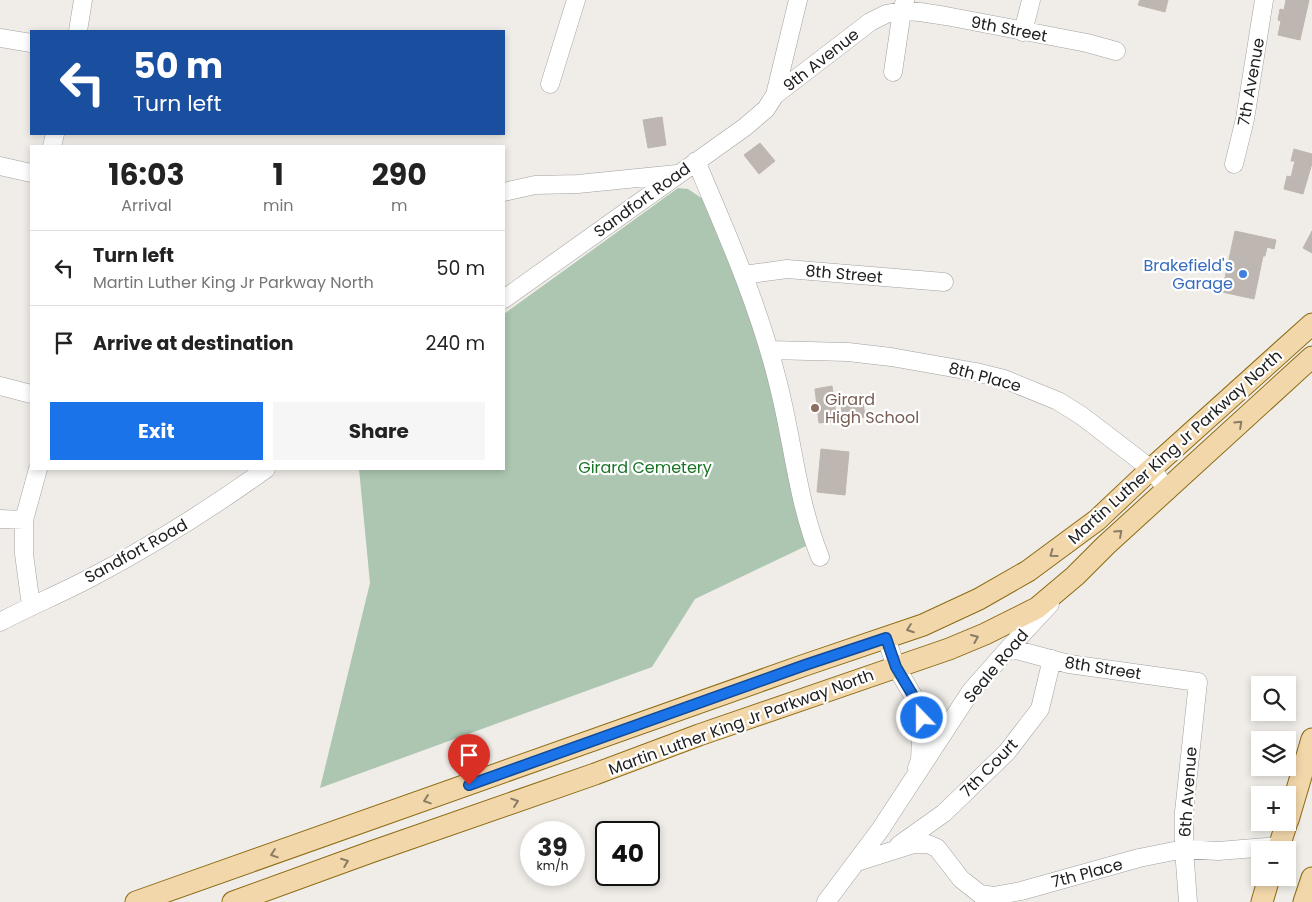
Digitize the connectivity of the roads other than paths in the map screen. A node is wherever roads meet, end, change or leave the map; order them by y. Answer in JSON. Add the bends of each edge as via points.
{"nodes":[{"id":1,"x":83,"y":0,"type":"edge"},
{"id":2,"x":576,"y":0,"type":"edge"},
{"id":3,"x":798,"y":0,"type":"edge"},
{"id":4,"x":1031,"y":0,"type":"edge"},
{"id":5,"x":1264,"y":0,"type":"edge"},
{"id":6,"x":904,"y":6,"type":"edge"},
{"id":7,"x":78,"y":30,"type":"edge"},
{"id":8,"x":1023,"y":32,"type":"junction"},
{"id":9,"x":0,"y":38,"type":"edge"},
{"id":10,"x":30,"y":43,"type":"edge"},
{"id":11,"x":1116,"y":51,"type":"dead end"},
{"id":12,"x":893,"y":72,"type":"dead end"},
{"id":13,"x":550,"y":84,"type":"dead end"},
{"id":14,"x":775,"y":95,"type":"junction"},
{"id":15,"x":696,"y":161,"type":"junction"},
{"id":16,"x":1234,"y":164,"type":"dead end"},
{"id":17,"x":0,"y":166,"type":"edge"},
{"id":18,"x":30,"y":173,"type":"edge"},
{"id":19,"x":677,"y":174,"type":"junction"},
{"id":20,"x":505,"y":192,"type":"edge"},
{"id":21,"x":744,"y":275,"type":"junction"},
{"id":22,"x":944,"y":282,"type":"dead end"},
{"id":23,"x":505,"y":298,"type":"edge"},
{"id":24,"x":1312,"y":324,"type":"edge"},
{"id":25,"x":769,"y":350,"type":"junction"},
{"id":26,"x":1277,"y":355,"type":"junction"},
{"id":27,"x":1306,"y":364,"type":"edge"},
{"id":28,"x":0,"y":386,"type":"edge"},
{"id":29,"x":30,"y":394,"type":"edge"},
{"id":30,"x":1151,"y":469,"type":"junction"},
{"id":31,"x":38,"y":470,"type":"edge"},
{"id":32,"x":265,"y":470,"type":"edge"},
{"id":33,"x":1168,"y":490,"type":"junction"},
{"id":34,"x":0,"y":519,"type":"edge"},
{"id":35,"x":24,"y":520,"type":"junction"},
{"id":36,"x":820,"y":557,"type":"dead end"},
{"id":37,"x":1075,"y":576,"type":"junction"},
{"id":38,"x":31,"y":606,"type":"junction"},
{"id":39,"x":0,"y":622,"type":"edge"},
{"id":40,"x":886,"y":638,"type":"junction"},
{"id":41,"x":1009,"y":648,"type":"junction"},
{"id":42,"x":1052,"y":659,"type":"junction"},
{"id":43,"x":896,"y":667,"type":"junction"},
{"id":44,"x":1198,"y":682,"type":"joint"},
{"id":45,"x":1312,"y":739,"type":"edge"},
{"id":46,"x":910,"y":787,"type":"junction"},
{"id":47,"x":1296,"y":791,"type":"edge"},
{"id":48,"x":1184,"y":849,"type":"junction"},
{"id":49,"x":1251,"y":849,"type":"edge"},
{"id":50,"x":891,"y":852,"type":"junction"},
{"id":51,"x":857,"y":862,"type":"junction"},
{"id":52,"x":1312,"y":878,"type":"edge"},
{"id":53,"x":1267,"y":886,"type":"edge"},
{"id":54,"x":136,"y":902,"type":"edge"},
{"id":55,"x":233,"y":902,"type":"edge"},
{"id":56,"x":826,"y":902,"type":"edge"},
{"id":57,"x":1188,"y":902,"type":"edge"},
{"id":58,"x":1262,"y":902,"type":"edge"},
{"id":59,"x":1304,"y":902,"type":"edge"}],
"edges":[{"from":1,"to":7,"type":"street"},
{"from":2,"to":13,"type":"street"},
{"from":3,"to":14,"type":"street","name":"9th Avenue"},
{"from":4,"to":8,"type":"street"},
{"from":5,"to":16,"type":"street","name":"7th Avenue","via":[[1245,119]]},
{"from":6,"to":8,"type":"street","name":"9th Street"},
{"from":6,"to":12,"type":"street"},
{"from":6,"to":14,"type":"street","name":"9th Avenue","via":[[870,22]]},
{"from":8,"to":11,"type":"street","name":"9th Street"},
{"from":9,"to":10,"type":"street"},
{"from":14,"to":15,"type":"street","name":"Sandfort Road","via":[[766,109],[745,127]]},
{"from":15,"to":19,"type":"street","name":"Sandfort Road"},
{"from":15,"to":21,"type":"street"},
{"from":17,"to":18,"type":"street"},
{"from":19,"to":20,"type":"street","via":[[535,185]]},
{"from":19,"to":23,"type":"street","name":"Sandfort Road"},
{"from":21,"to":22,"type":"street","name":"8th Street","via":[[787,269]]},
{"from":21,"to":25,"type":"street"},
{"from":24,"to":26,"type":"main road","name":"Martin Luther King Jr Parkway North"},
{"from":25,"to":30,"type":"street","name":"8th Place","via":[[848,352],[891,357],[1004,379],[1049,397],[1082,416]]},
{"from":25,"to":36,"type":"street","via":[[788,425],[803,509]]},
{"from":26,"to":27,"type":"main road"},
{"from":26,"to":30,"type":"main road","name":"Martin Luther King Jr Parkway North"},
{"from":33,"to":27,"type":"main road","name":"Martin Luther King Jr Parkway North","one_way":true},
{"from":28,"to":29,"type":"street"},
{"from":30,"to":33,"type":"street","name":"8th Place"},
{"from":30,"to":40,"type":"main road","name":"Martin Luther King Jr Parkway North","one_way":true,"via":[[1097,520],[1028,571],[979,600]]},
{"from":31,"to":35,"type":"street"},
{"from":32,"to":38,"type":"street","name":"Sandfort Road","via":[[167,535]]},
{"from":37,"to":33,"type":"main road","name":"Martin Luther King Jr Parkway North","one_way":true},
{"from":34,"to":35,"type":"street"},
{"from":35,"to":38,"type":"street","via":[[24,554]]},
{"from":37,"to":41,"type":"street","name":"Seale Road"},
{"from":43,"to":37,"type":"main road","name":"Martin Luther King Jr Parkway North","one_way":true,"via":[[958,645],[1037,608]]},
{"from":38,"to":39,"type":"street","name":"Sandfort Road"},
{"from":40,"to":43,"type":"street","name":"Seale Road"},
{"from":40,"to":54,"type":"main road","name":"Martin Luther King Jr Parkway North","one_way":true},
{"from":41,"to":42,"type":"street","name":"8th Street"},
{"from":41,"to":46,"type":"street","name":"Seale Road","via":[[972,691]]},
{"from":42,"to":44,"type":"street","name":"8th Street"},
{"from":42,"to":50,"type":"street","name":"7th Court","via":[[1040,710],[1007,752],[944,813]]},
{"from":43,"to":46,"type":"street","name":"Seale Road","via":[[918,704],[922,718],[920,760]]},
{"from":55,"to":43,"type":"main road","name":"Martin Luther King Jr Parkway North","one_way":true},
{"from":44,"to":48,"type":"street","name":"6th Avenue","via":[[1184,812]]},
{"from":45,"to":47,"type":"main road"},
{"from":46,"to":51,"type":"street","name":"Seale Road"},
{"from":48,"to":49,"type":"street","name":"7th Place"},
{"from":48,"to":50,"type":"street","name":"7th Place","via":[[993,896],[980,894],[961,879],[937,848],[928,844],[914,844]]},
{"from":48,"to":57,"type":"street","name":"6th Avenue"},
{"from":50,"to":51,"type":"street","name":"7th Place"},
{"from":51,"to":56,"type":"street","name":"Seale Road"},
{"from":52,"to":59,"type":"main road"},
{"from":53,"to":58,"type":"main road"}]}
